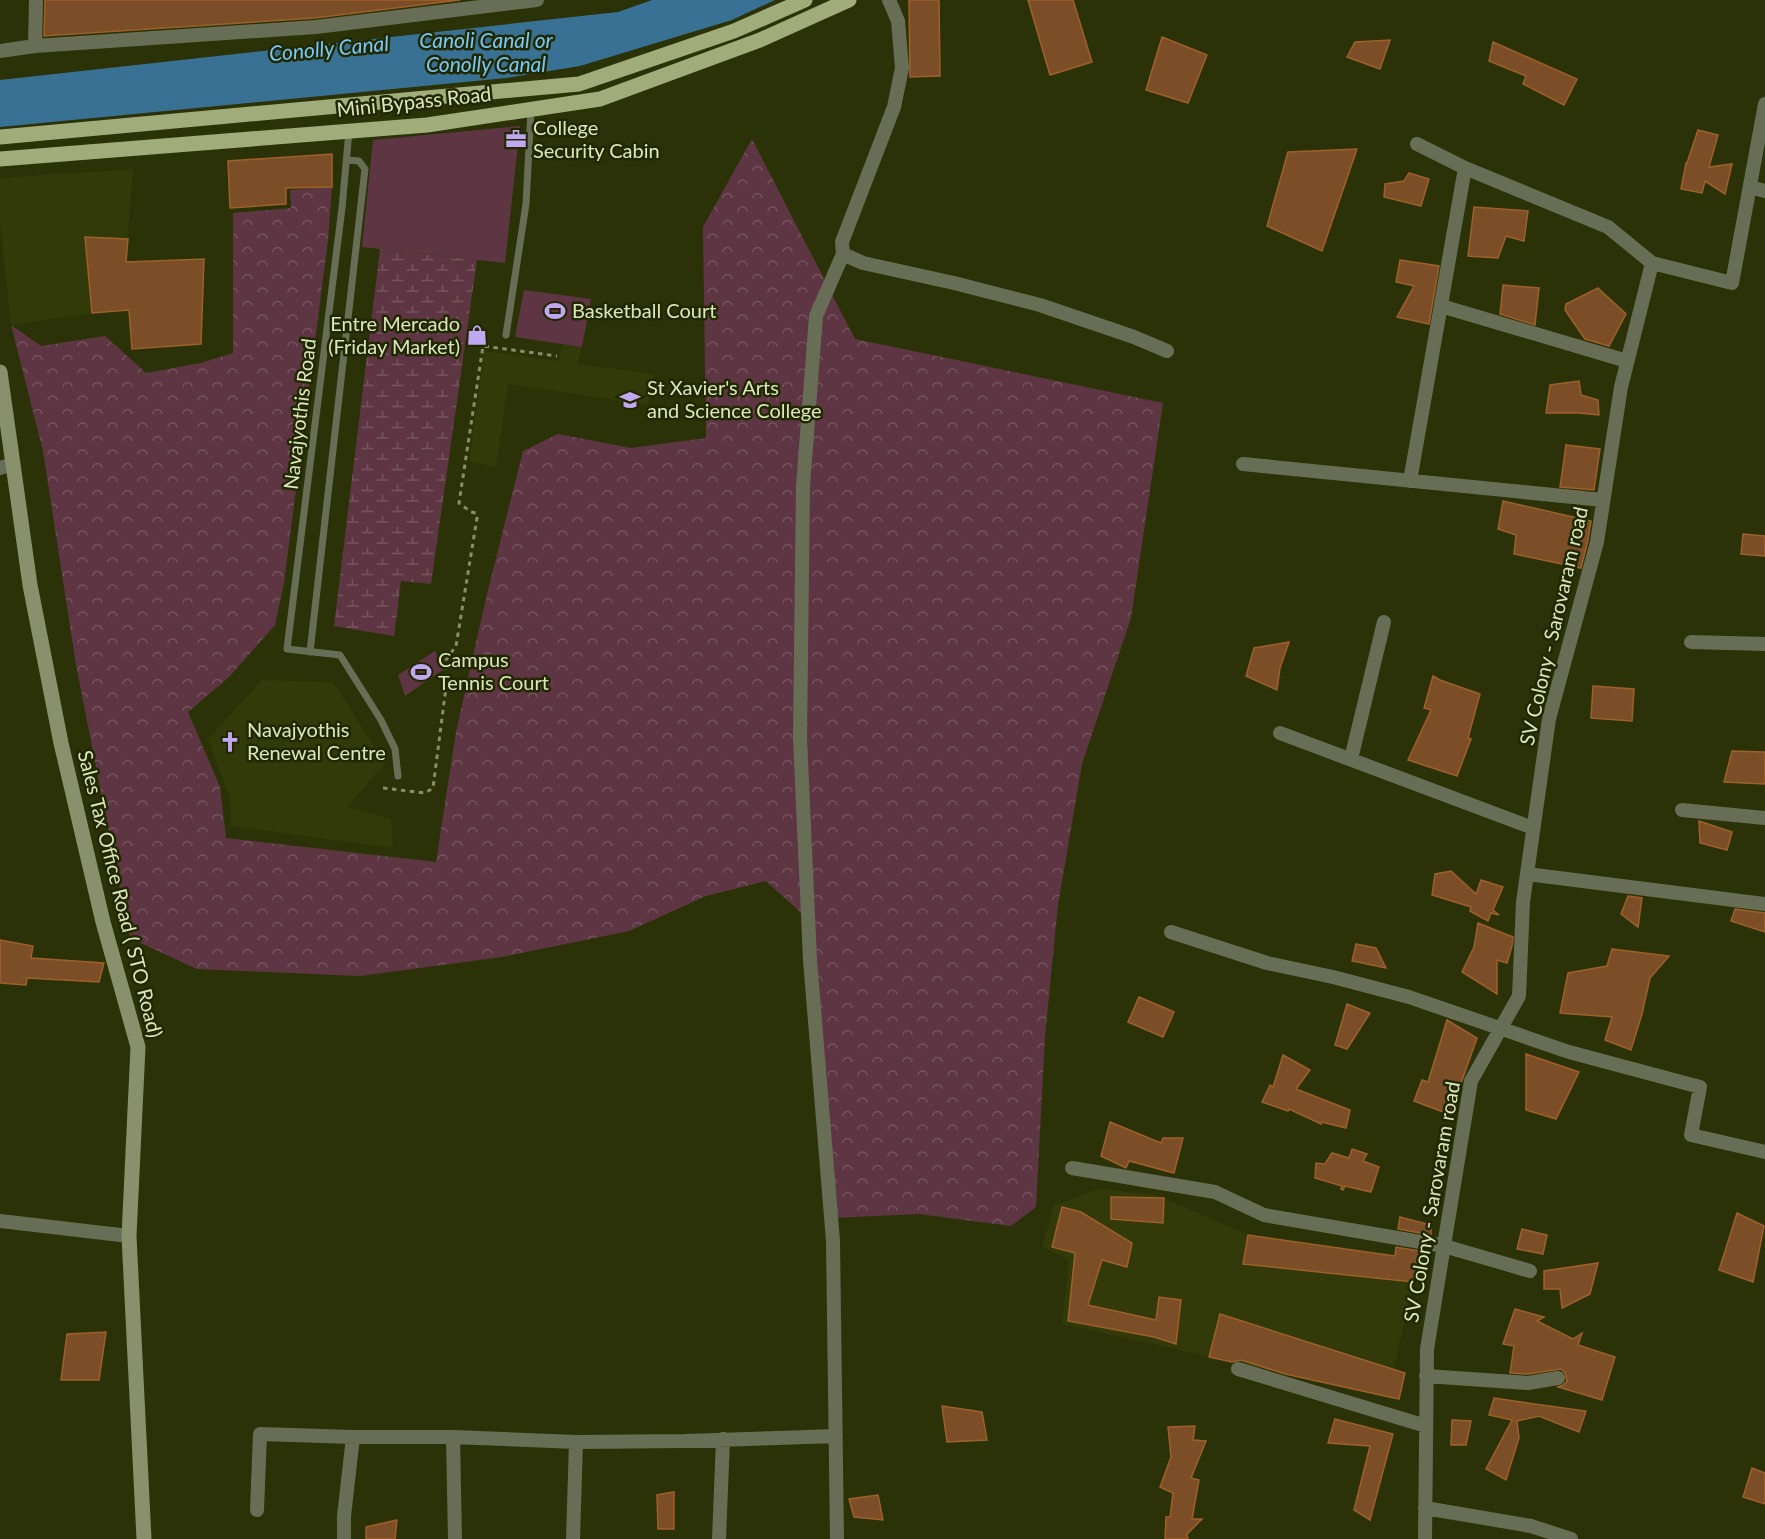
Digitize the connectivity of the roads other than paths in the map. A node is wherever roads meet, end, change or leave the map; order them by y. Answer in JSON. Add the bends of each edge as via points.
{"nodes":[{"id":1,"x":36,"y":0,"type":"edge"},
{"id":2,"x":537,"y":0,"type":"edge"},
{"id":3,"x":805,"y":0,"type":"edge"},
{"id":4,"x":849,"y":0,"type":"edge"},
{"id":5,"x":889,"y":0,"type":"edge"},
{"id":6,"x":35,"y":46,"type":"junction"},
{"id":7,"x":0,"y":51,"type":"edge"},
{"id":8,"x":1765,"y":104,"type":"edge"},
{"id":9,"x":531,"y":110,"type":"junction"},
{"id":10,"x":349,"y":131,"type":"junction"},
{"id":11,"x":0,"y":136,"type":"edge"},
{"id":12,"x":1417,"y":144,"type":"dead end"},
{"id":13,"x":0,"y":159,"type":"edge"},
{"id":14,"x":346,"y":160,"type":"junction"},
{"id":15,"x":1465,"y":168,"type":"junction"},
{"id":16,"x":1750,"y":187,"type":"junction"},
{"id":17,"x":1765,"y":191,"type":"edge"},
{"id":18,"x":843,"y":254,"type":"junction"},
{"id":19,"x":1652,"y":263,"type":"junction"},
{"id":20,"x":1441,"y":306,"type":"junction"},
{"id":21,"x":506,"y":334,"type":"dead end"},
{"id":22,"x":1167,"y":351,"type":"dead end"},
{"id":23,"x":1627,"y":361,"type":"junction"},
{"id":24,"x":0,"y":372,"type":"edge"},
{"id":25,"x":1242,"y":464,"type":"dead end"},
{"id":26,"x":6,"y":466,"type":"edge"},
{"id":27,"x":1410,"y":481,"type":"junction"},
{"id":28,"x":1603,"y":500,"type":"junction"},
{"id":29,"x":1384,"y":622,"type":"dead end"},
{"id":30,"x":1691,"y":642,"type":"dead end"},
{"id":31,"x":1765,"y":644,"type":"edge"},
{"id":32,"x":310,"y":652,"type":"junction"},
{"id":33,"x":1280,"y":733,"type":"dead end"},
{"id":34,"x":1351,"y":759,"type":"junction"},
{"id":35,"x":398,"y":776,"type":"dead end"},
{"id":36,"x":1682,"y":810,"type":"dead end"},
{"id":37,"x":1765,"y":818,"type":"edge"},
{"id":38,"x":1533,"y":828,"type":"junction"},
{"id":39,"x":1527,"y":874,"type":"junction"},
{"id":40,"x":1765,"y":904,"type":"edge"},
{"id":41,"x":1171,"y":932,"type":"dead end"},
{"id":42,"x":1500,"y":1029,"type":"junction"},
{"id":43,"x":1765,"y":1152,"type":"edge"},
{"id":44,"x":1072,"y":1168,"type":"dead end"},
{"id":45,"x":0,"y":1221,"type":"edge"},
{"id":46,"x":129,"y":1236,"type":"junction"},
{"id":47,"x":1444,"y":1246,"type":"junction"},
{"id":48,"x":1530,"y":1271,"type":"dead end"},
{"id":49,"x":1238,"y":1369,"type":"dead end"},
{"id":50,"x":1426,"y":1376,"type":"junction"},
{"id":51,"x":1558,"y":1378,"type":"dead end"},
{"id":52,"x":1426,"y":1426,"type":"junction"},
{"id":53,"x":836,"y":1436,"type":"junction"},
{"id":54,"x":353,"y":1437,"type":"junction"},
{"id":55,"x":453,"y":1437,"type":"junction"},
{"id":56,"x":723,"y":1439,"type":"junction"},
{"id":57,"x":576,"y":1442,"type":"junction"},
{"id":58,"x":1425,"y":1508,"type":"junction"},
{"id":59,"x":257,"y":1510,"type":"dead end"},
{"id":60,"x":144,"y":1539,"type":"edge"},
{"id":61,"x":344,"y":1539,"type":"edge"},
{"id":62,"x":455,"y":1539,"type":"edge"},
{"id":63,"x":573,"y":1539,"type":"edge"},
{"id":64,"x":719,"y":1539,"type":"edge"},
{"id":65,"x":837,"y":1539,"type":"edge"},
{"id":66,"x":1425,"y":1539,"type":"edge"},
{"id":67,"x":1571,"y":1539,"type":"edge"}],
"edges":[{"from":1,"to":6,"type":"street"},
{"from":2,"to":6,"type":"street","via":[[316,27]]},
{"from":3,"to":11,"type":"main road","name":"Mini Bypass Road","via":[[734,32],[579,84]]},
{"from":4,"to":9,"type":"main road","name":"Mini Bypass Road","via":[[760,40],[600,99]]},
{"from":5,"to":18,"type":"street","via":[[898,21],[902,68],[894,107],[842,242]]},
{"from":6,"to":7,"type":"street"},
{"from":8,"to":16,"type":"street"},
{"from":9,"to":10,"type":"main road","name":"Mini Bypass Road"},
{"from":9,"to":21,"type":"lane","via":[[526,204]]},
{"from":10,"to":13,"type":"main road","name":"Mini Bypass Road"},
{"from":10,"to":14,"type":"lane","name":"Navajyothis Road"},
{"from":12,"to":15,"type":"street"},
{"from":14,"to":32,"type":"lane","name":"Navajyothis Road","via":[[359,161],[365,169]]},
{"from":14,"to":32,"type":"lane","name":"Navajyothis Road","via":[[287,649]]},
{"from":15,"to":19,"type":"street","via":[[1608,227]]},
{"from":15,"to":20,"type":"street"},
{"from":16,"to":17,"type":"street"},
{"from":16,"to":19,"type":"street","via":[[1732,283]]},
{"from":18,"to":22,"type":"street","via":[[863,263],[1040,305]]},
{"from":18,"to":53,"type":"street","via":[[816,316],[802,486],[800,738],[810,960],[833,1241]]},
{"from":19,"to":23,"type":"street","name":"SV Colony - Sarovaram road"},
{"from":20,"to":23,"type":"street"},
{"from":20,"to":27,"type":"street"},
{"from":23,"to":28,"type":"street","name":"SV Colony - Sarovaram road"},
{"from":24,"to":26,"type":"street","name":"Sales Tax Office Road ( STO Road)"},
{"from":25,"to":27,"type":"street"},
{"from":26,"to":46,"type":"street","name":"Sales Tax Office Road ( STO Road)","via":[[61,743],[103,922],[138,1047]]},
{"from":27,"to":28,"type":"street"},
{"from":28,"to":38,"type":"street","name":"SV Colony - Sarovaram road","via":[[1597,542],[1549,719]]},
{"from":29,"to":34,"type":"street"},
{"from":30,"to":31,"type":"street"},
{"from":32,"to":35,"type":"lane","name":"Navajyothis Road","via":[[340,655],[395,749]]},
{"from":33,"to":34,"type":"street"},
{"from":34,"to":38,"type":"street"},
{"from":36,"to":37,"type":"street"},
{"from":38,"to":39,"type":"street","name":"SV Colony - Sarovaram road"},
{"from":39,"to":40,"type":"street"},
{"from":39,"to":42,"type":"street","name":"SV Colony - Sarovaram road","via":[[1519,996]]},
{"from":41,"to":42,"type":"street","via":[[1267,963],[1409,997]]},
{"from":42,"to":43,"type":"street","via":[[1700,1087],[1690,1135]]},
{"from":42,"to":47,"type":"street","name":"SV Colony - Sarovaram road","via":[[1471,1081]]},
{"from":44,"to":47,"type":"street","via":[[1215,1191],[1264,1215]]},
{"from":45,"to":46,"type":"street"},
{"from":46,"to":60,"type":"street","name":"Sales Tax Office Road ( STO Road)"},
{"from":47,"to":48,"type":"street"},
{"from":47,"to":50,"type":"street","name":"SV Colony - Sarovaram road"},
{"from":49,"to":52,"type":"street"},
{"from":50,"to":51,"type":"street","via":[[1528,1383]]},
{"from":50,"to":52,"type":"street","name":"SV Colony - Sarovaram road"},
{"from":52,"to":58,"type":"street","name":"SV Colony - Sarovaram road"},
{"from":53,"to":56,"type":"street"},
{"from":53,"to":65,"type":"street"},
{"from":54,"to":55,"type":"street"},
{"from":54,"to":59,"type":"street","via":[[260,1434]]},
{"from":54,"to":61,"type":"street"},
{"from":55,"to":57,"type":"street"},
{"from":55,"to":62,"type":"street"},
{"from":56,"to":57,"type":"street"},
{"from":56,"to":64,"type":"street"},
{"from":57,"to":63,"type":"street"},
{"from":58,"to":66,"type":"street","name":"SV Colony - Sarovaram road"},
{"from":58,"to":67,"type":"street","via":[[1531,1526]]}]}
